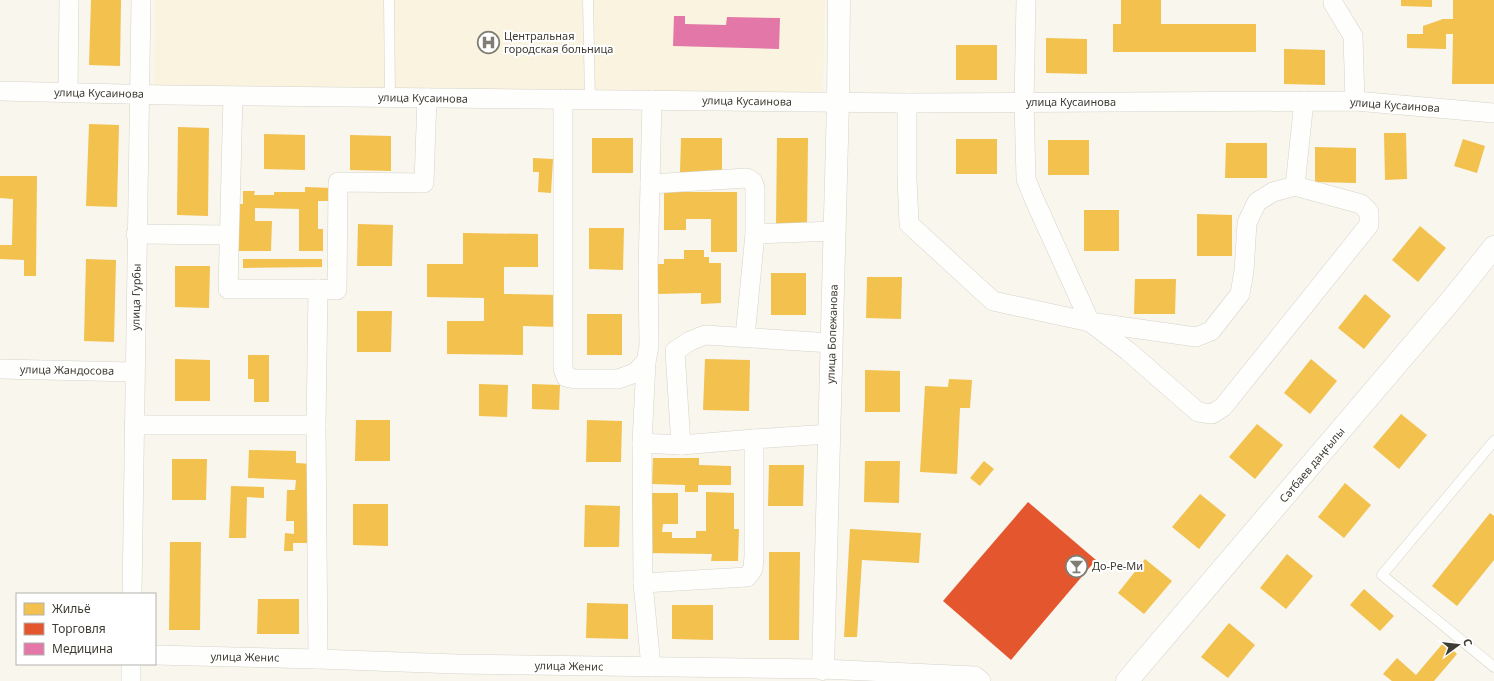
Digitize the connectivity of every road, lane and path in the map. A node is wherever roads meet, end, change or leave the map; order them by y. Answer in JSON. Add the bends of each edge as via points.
{"nodes":[{"id":1,"x":69,"y":0,"type":"edge"},
{"id":2,"x":141,"y":0,"type":"edge"},
{"id":3,"x":389,"y":0,"type":"edge"},
{"id":4,"x":588,"y":0,"type":"edge"},
{"id":5,"x":839,"y":0,"type":"edge"},
{"id":6,"x":1026,"y":0,"type":"edge"},
{"id":7,"x":1333,"y":0,"type":"edge"},
{"id":8,"x":0,"y":91,"type":"edge"},
{"id":9,"x":68,"y":92,"type":"junction"},
{"id":10,"x":140,"y":94,"type":"junction"},
{"id":11,"x":233,"y":96,"type":"junction"},
{"id":12,"x":390,"y":97,"type":"junction"},
{"id":13,"x":427,"y":98,"type":"junction"},
{"id":14,"x":563,"y":99,"type":"junction"},
{"id":15,"x":590,"y":99,"type":"junction"},
{"id":16,"x":652,"y":100,"type":"junction"},
{"id":17,"x":1304,"y":101,"type":"junction"},
{"id":18,"x":1355,"y":101,"type":"junction"},
{"id":19,"x":838,"y":102,"type":"junction"},
{"id":20,"x":1024,"y":102,"type":"junction"},
{"id":21,"x":907,"y":103,"type":"junction"},
{"id":22,"x":1494,"y":113,"type":"edge"},
{"id":23,"x":650,"y":184,"type":"junction"},
{"id":24,"x":1295,"y":186,"type":"junction"},
{"id":25,"x":835,"y":231,"type":"junction"},
{"id":26,"x":136,"y":234,"type":"junction"},
{"id":27,"x":755,"y":234,"type":"junction"},
{"id":28,"x":229,"y":235,"type":"junction"},
{"id":29,"x":1494,"y":247,"type":"edge"},
{"id":30,"x":318,"y":289,"type":"junction"},
{"id":31,"x":1090,"y":322,"type":"junction"},
{"id":32,"x":745,"y":337,"type":"junction"},
{"id":33,"x":831,"y":343,"type":"junction"},
{"id":34,"x":646,"y":362,"type":"junction"},
{"id":35,"x":0,"y":369,"type":"edge"},
{"id":36,"x":134,"y":372,"type":"junction"},
{"id":37,"x":134,"y":425,"type":"junction"},
{"id":38,"x":316,"y":425,"type":"junction"},
{"id":39,"x":829,"y":434,"type":"junction"},
{"id":40,"x":754,"y":439,"type":"junction"},
{"id":41,"x":1494,"y":441,"type":"edge"},
{"id":42,"x":642,"y":443,"type":"junction"},
{"id":43,"x":681,"y":445,"type":"junction"},
{"id":44,"x":643,"y":583,"type":"junction"},
{"id":45,"x":132,"y":593,"type":"edge"},
{"id":46,"x":156,"y":655,"type":"edge"},
{"id":47,"x":318,"y":659,"type":"junction"},
{"id":48,"x":131,"y":665,"type":"edge"},
{"id":49,"x":651,"y":667,"type":"junction"},
{"id":50,"x":1494,"y":667,"type":"edge"},
{"id":51,"x":823,"y":669,"type":"junction"},
{"id":52,"x":131,"y":681,"type":"edge"},
{"id":53,"x":981,"y":681,"type":"edge"},
{"id":54,"x":1127,"y":681,"type":"edge"}],
"edges":[{"from":1,"to":9,"type":"street"},
{"from":2,"to":10,"type":"street","name":"улица Гурбы"},
{"from":3,"to":12,"type":"lane"},
{"from":4,"to":15,"type":"lane"},
{"from":5,"to":19,"type":"street","name":"улица Бопежанова"},
{"from":6,"to":20,"type":"street"},
{"from":7,"to":18,"type":"street","via":[[1353,36]]},
{"from":8,"to":9,"type":"street","name":"улица Кусаинова"},
{"from":9,"to":10,"type":"street","name":"улица Кусаинова"},
{"from":10,"to":11,"type":"street","name":"улица Кусаинова"},
{"from":10,"to":26,"type":"street","name":"улица Гурбы"},
{"from":11,"to":12,"type":"street","name":"улица Кусаинова"},
{"from":11,"to":28,"type":"street"},
{"from":12,"to":13,"type":"street","name":"улица Кусаинова"},
{"from":13,"to":14,"type":"street","name":"улица Кусаинова"},
{"from":13,"to":30,"type":"street","via":[[424,183],[338,182],[337,290]]},
{"from":14,"to":15,"type":"street","name":"улица Кусаинова"},
{"from":14,"to":34,"type":"street","via":[[563,368],[566,377],[575,379],[618,378],[635,373]]},
{"from":15,"to":16,"type":"street","name":"улица Кусаинова"},
{"from":16,"to":19,"type":"street","name":"улица Кусаинова"},
{"from":16,"to":23,"type":"street"},
{"from":17,"to":18,"type":"street","name":"улица Кусаинова"},
{"from":17,"to":20,"type":"street","name":"улица Кусаинова"},
{"from":17,"to":24,"type":"street"},
{"from":18,"to":22,"type":"street","name":"улица Кусаинова"},
{"from":19,"to":21,"type":"street","name":"улица Кусаинова"},
{"from":19,"to":25,"type":"street","name":"улица Бопежанова"},
{"from":20,"to":21,"type":"street","name":"улица Кусаинова"},
{"from":20,"to":31,"type":"street","via":[[1026,179]]},
{"from":21,"to":31,"type":"street","via":[[909,224],[994,301]]},
{"from":23,"to":27,"type":"street","via":[[747,178],[755,188]]},
{"from":23,"to":34,"type":"street","via":[[649,346]]},
{"from":24,"to":31,"type":"street","via":[[1273,192],[1257,202],[1247,223],[1240,294],[1211,331],[1196,337]]},
{"from":24,"to":31,"type":"street","via":[[1361,204],[1368,212],[1369,225],[1224,407],[1212,414],[1198,412]]},
{"from":25,"to":27,"type":"street"},
{"from":25,"to":33,"type":"street","name":"улица Бопежанова"},
{"from":26,"to":28,"type":"street"},
{"from":26,"to":36,"type":"street","name":"улица Гурбы"},
{"from":27,"to":32,"type":"street"},
{"from":28,"to":30,"type":"street","via":[[228,289]]},
{"from":29,"to":54,"type":"street","name":"Сәтбаев даңғылы","via":[[1454,298]]},
{"from":30,"to":38,"type":"street"},
{"from":32,"to":33,"type":"street"},
{"from":32,"to":43,"type":"street","via":[[705,335],[675,351]]},
{"from":33,"to":39,"type":"street","name":"улица Бопежанова"},
{"from":34,"to":42,"type":"street"},
{"from":35,"to":36,"type":"street","name":"улица Жандосова"},
{"from":36,"to":37,"type":"street","name":"улица Гурбы"},
{"from":37,"to":38,"type":"street"},
{"from":37,"to":45,"type":"street","name":"улица Гурбы"},
{"from":38,"to":47,"type":"street"},
{"from":39,"to":40,"type":"street"},
{"from":39,"to":51,"type":"street","name":"улица Бопежанова"},
{"from":40,"to":43,"type":"street"},
{"from":40,"to":44,"type":"street","via":[[754,556],[753,568],[747,577]]},
{"from":41,"to":50,"type":"lane","via":[[1382,575]]},
{"from":42,"to":43,"type":"street"},
{"from":42,"to":44,"type":"street"},
{"from":44,"to":49,"type":"street"},
{"from":46,"to":47,"type":"street","name":"улица Женис"},
{"from":47,"to":49,"type":"street","name":"улица Женис"},
{"from":48,"to":52,"type":"street"},
{"from":49,"to":51,"type":"street","name":"улица Женис"},
{"from":51,"to":53,"type":"street","name":"улица Женис","via":[[975,676]]}]}
